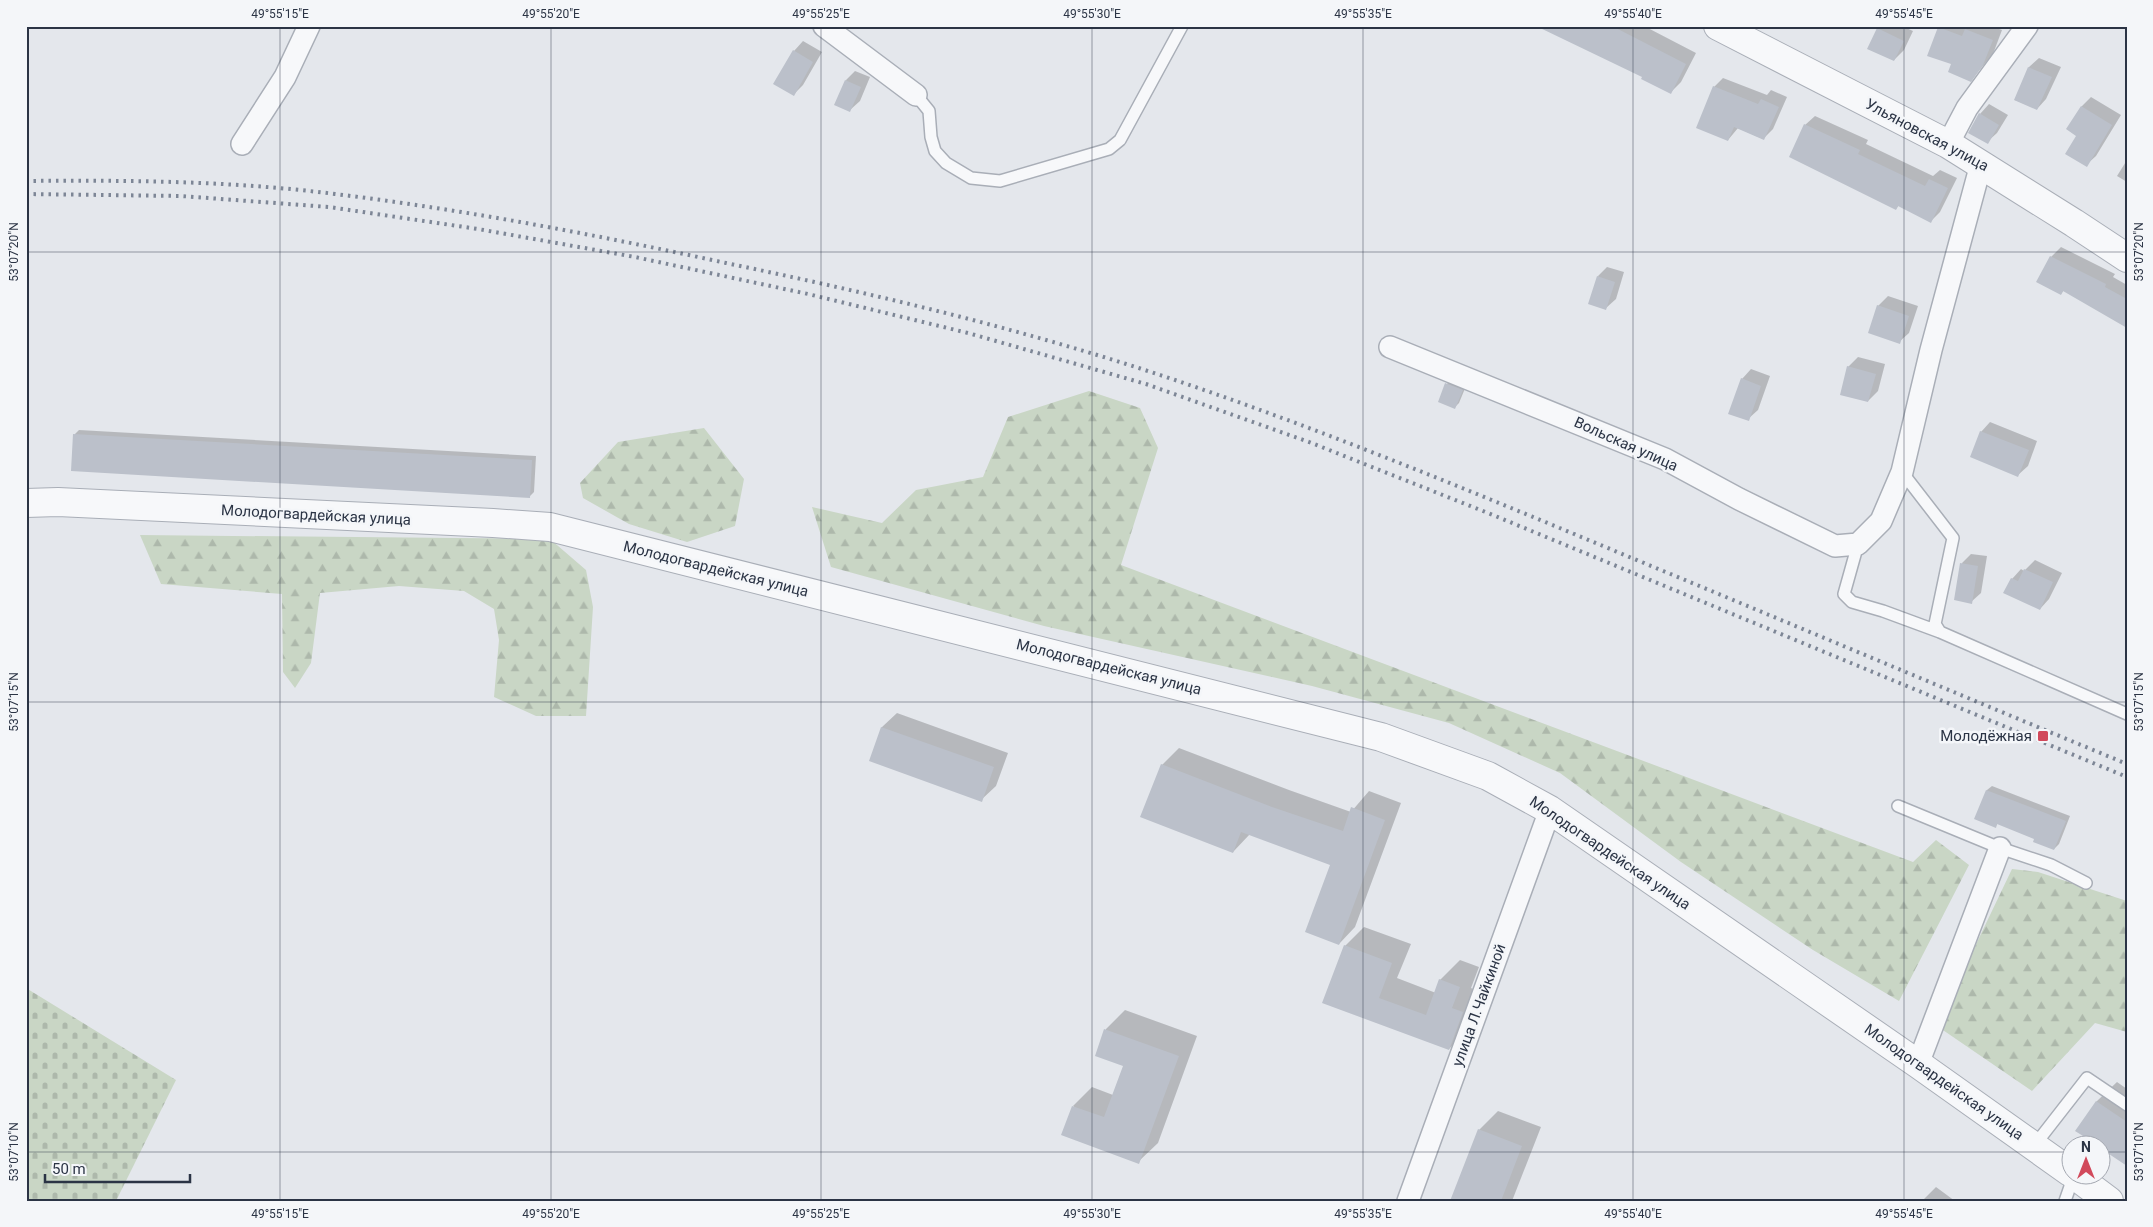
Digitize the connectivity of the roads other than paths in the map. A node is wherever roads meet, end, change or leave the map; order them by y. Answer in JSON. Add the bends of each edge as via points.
{"nodes":[{"id":1,"x":309,"y":26,"type":"edge"},
{"id":2,"x":824,"y":26,"type":"edge"},
{"id":3,"x":1182,"y":26,"type":"edge"},
{"id":4,"x":1718,"y":26,"type":"edge"},
{"id":5,"x":2027,"y":26,"type":"edge"},
{"id":6,"x":916,"y":95,"type":"joint"},
{"id":7,"x":242,"y":144,"type":"dead end"},
{"id":8,"x":1948,"y":144,"type":"junction"},
{"id":9,"x":1981,"y":164,"type":"junction"},
{"id":10,"x":2127,"y":258,"type":"edge"},
{"id":11,"x":1390,"y":347,"type":"dead end"},
{"id":12,"x":1902,"y":472,"type":"junction"},
{"id":13,"x":26,"y":503,"type":"edge"},
{"id":14,"x":1858,"y":544,"type":"junction"},
{"id":15,"x":1940,"y":632,"type":"junction"},
{"id":16,"x":2127,"y":714,"type":"edge"},
{"id":17,"x":1898,"y":806,"type":"dead end"},
{"id":18,"x":1550,"y":810,"type":"junction"},
{"id":19,"x":2000,"y":848,"type":"junction"},
{"id":20,"x":2086,"y":883,"type":"dead end"},
{"id":21,"x":1918,"y":1064,"type":"junction"},
{"id":22,"x":2127,"y":1105,"type":"edge"},
{"id":23,"x":2034,"y":1146,"type":"junction"},
{"id":24,"x":2060,"y":1165,"type":"edge"},
{"id":25,"x":2069,"y":1184,"type":"edge"},
{"id":26,"x":2086,"y":1184,"type":"edge"},
{"id":27,"x":1408,"y":1201,"type":"edge"},
{"id":28,"x":2065,"y":1201,"type":"edge"},
{"id":29,"x":2109,"y":1201,"type":"edge"}],
"edges":[{"from":1,"to":7,"type":"street","via":[[285,77]]},
{"from":2,"to":6,"type":"street"},
{"from":3,"to":6,"type":"lane","via":[[1120,140],[1108,149],[1000,181],[971,178],[946,163],[935,151],[930,137],[929,111]]},
{"from":4,"to":8,"type":"street","name":"Ульяновская улица"},
{"from":5,"to":8,"type":"street","via":[[1967,108]]},
{"from":8,"to":9,"type":"street","name":"Ульяновская улица"},
{"from":9,"to":10,"type":"street","name":"Ульяновская улица"},
{"from":9,"to":12,"type":"street"},
{"from":11,"to":14,"type":"street","name":"Вольская улица","via":[[1665,459],[1835,546]]},
{"from":12,"to":14,"type":"street","via":[[1882,521]]},
{"from":12,"to":15,"type":"lane","via":[[1953,538],[1935,624]]},
{"from":13,"to":18,"type":"street","name":"Молодогвардейская улица","via":[[550,527],[1381,737],[1488,776]]},
{"from":14,"to":15,"type":"lane","via":[[1844,594],[1852,602]]},
{"from":15,"to":16,"type":"lane"},
{"from":17,"to":19,"type":"lane"},
{"from":18,"to":21,"type":"street","name":"Молодогвардейская улица"},
{"from":18,"to":27,"type":"street","name":"улица Л.Чайкиной"},
{"from":19,"to":20,"type":"lane","via":[[2051,865]]},
{"from":19,"to":21,"type":"street"},
{"from":21,"to":23,"type":"street","name":"Молодогвардейская улица"},
{"from":22,"to":23,"type":"lane","via":[[2087,1078]]},
{"from":23,"to":24,"type":"street","name":"Молодогвардейская улица"},
{"from":25,"to":28,"type":"lane"},
{"from":26,"to":29,"type":"street","name":"Молодогвардейская улица"}]}
